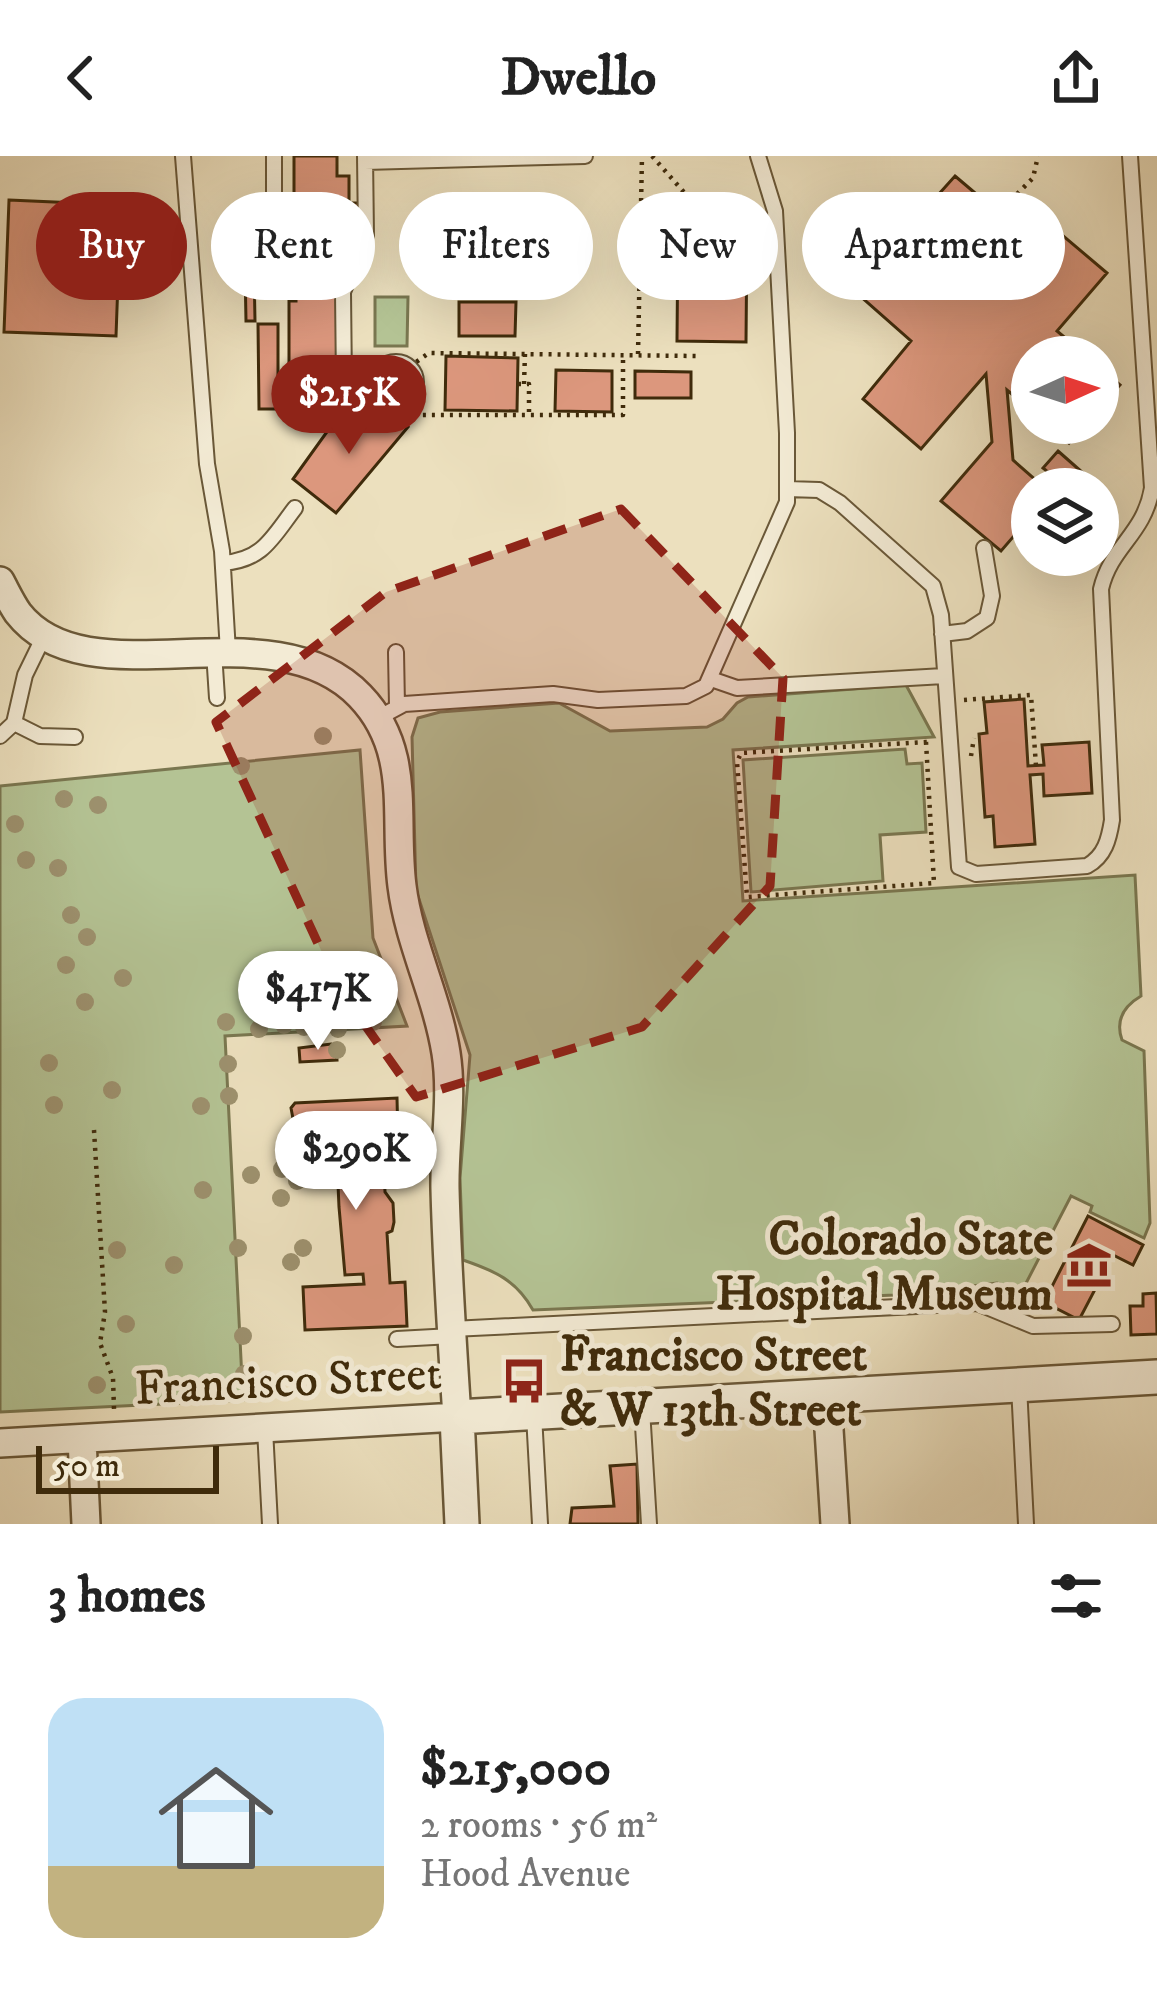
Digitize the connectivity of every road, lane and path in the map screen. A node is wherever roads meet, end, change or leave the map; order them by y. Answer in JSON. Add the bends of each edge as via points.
{"nodes":[{"id":1,"x":183,"y":156,"type":"edge"},
{"id":2,"x":274,"y":156,"type":"edge"},
{"id":3,"x":585,"y":156,"type":"edge"},
{"id":4,"x":642,"y":156,"type":"edge"},
{"id":5,"x":652,"y":156,"type":"edge"},
{"id":6,"x":758,"y":156,"type":"edge"},
{"id":7,"x":1038,"y":156,"type":"edge"},
{"id":8,"x":1130,"y":156,"type":"edge"},
{"id":9,"x":365,"y":159,"type":"edge"},
{"id":10,"x":274,"y":192,"type":"edge"},
{"id":11,"x":684,"y":192,"type":"edge"},
{"id":12,"x":1019,"y":192,"type":"edge"},
{"id":13,"x":525,"y":354,"type":"junction"},
{"id":14,"x":623,"y":355,"type":"junction"},
{"id":15,"x":638,"y":355,"type":"junction"},
{"id":16,"x":697,"y":356,"type":"dead end"},
{"id":17,"x":409,"y":367,"type":"junction"},
{"id":18,"x":376,"y":382,"type":"junction"},
{"id":19,"x":403,"y":401,"type":"junction"},
{"id":20,"x":529,"y":415,"type":"junction"},
{"id":21,"x":787,"y":489,"type":"junction"},
{"id":22,"x":295,"y":508,"type":"dead end"},
{"id":23,"x":984,"y":548,"type":"dead end"},
{"id":24,"x":223,"y":563,"type":"junction"},
{"id":25,"x":0,"y":581,"type":"edge"},
{"id":26,"x":45,"y":634,"type":"junction"},
{"id":27,"x":942,"y":634,"type":"junction"},
{"id":28,"x":221,"y":652,"type":"junction"},
{"id":29,"x":396,"y":652,"type":"dead end"},
{"id":30,"x":944,"y":676,"type":"junction"},
{"id":31,"x":711,"y":680,"type":"junction"},
{"id":32,"x":217,"y":698,"type":"dead end"},
{"id":33,"x":955,"y":700,"type":"dead end"},
{"id":34,"x":388,"y":712,"type":"junction"},
{"id":35,"x":14,"y":723,"type":"junction"},
{"id":36,"x":0,"y":736,"type":"edge"},
{"id":37,"x":75,"y":737,"type":"dead end"},
{"id":38,"x":980,"y":738,"type":"dead end"},
{"id":39,"x":947,"y":741,"type":"junction"},
{"id":40,"x":926,"y":742,"type":"junction"},
{"id":41,"x":1036,"y":766,"type":"dead end"},
{"id":42,"x":94,"y":1130,"type":"dead end"},
{"id":43,"x":1112,"y":1324,"type":"dead end"},
{"id":44,"x":452,"y":1332,"type":"junction"},
{"id":45,"x":397,"y":1339,"type":"dead end"},
{"id":46,"x":1157,"y":1377,"type":"edge"},
{"id":47,"x":1019,"y":1386,"type":"junction"},
{"id":48,"x":827,"y":1397,"type":"junction"},
{"id":49,"x":642,"y":1408,"type":"junction"},
{"id":50,"x":534,"y":1415,"type":"junction"},
{"id":51,"x":457,"y":1417,"type":"junction"},
{"id":52,"x":265,"y":1429,"type":"junction"},
{"id":53,"x":115,"y":1436,"type":"junction"},
{"id":54,"x":82,"y":1438,"type":"junction"},
{"id":55,"x":0,"y":1443,"type":"edge"},
{"id":56,"x":86,"y":1524,"type":"edge"},
{"id":57,"x":270,"y":1524,"type":"edge"},
{"id":58,"x":462,"y":1524,"type":"edge"},
{"id":59,"x":540,"y":1524,"type":"edge"},
{"id":60,"x":649,"y":1524,"type":"edge"},
{"id":61,"x":835,"y":1524,"type":"edge"},
{"id":62,"x":1026,"y":1524,"type":"edge"}],
"edges":[{"from":1,"to":24,"type":"lane","via":[[207,464]]},
{"from":2,"to":10,"type":"lane"},
{"from":3,"to":9,"type":"lane"},
{"from":4,"to":15,"type":"path"},
{"from":5,"to":11,"type":"path"},
{"from":6,"to":21,"type":"lane","via":[[775,211]]},
{"from":7,"to":12,"type":"path"},
{"from":8,"to":39,"type":"lane","via":[[1152,488],[1148,513],[1100,589],[1112,820],[1103,852],[1087,866],[967,873],[955,854]]},
{"from":9,"to":18,"type":"lane","via":[[366,235],[343,292],[344,384]]},
{"from":13,"to":14,"type":"path"},
{"from":13,"to":17,"type":"path","via":[[429,353]]},
{"from":13,"to":20,"type":"path"},
{"from":14,"to":15,"type":"path"},
{"from":14,"to":20,"type":"path","via":[[623,415]]},
{"from":15,"to":16,"type":"path"},
{"from":17,"to":18,"type":"lane","via":[[388,364]]},
{"from":17,"to":19,"type":"lane","via":[[415,388]]},
{"from":18,"to":19,"type":"lane","via":[[385,399]]},
{"from":19,"to":20,"type":"path","via":[[419,415]]},
{"from":21,"to":27,"type":"lane","via":[[828,494],[924,576],[939,602]]},
{"from":21,"to":31,"type":"lane"},
{"from":22,"to":24,"type":"lane","via":[[257,554]]},
{"from":23,"to":27,"type":"lane","via":[[992,596],[986,618]]},
{"from":24,"to":28,"type":"lane"},
{"from":25,"to":26,"type":"street","via":[[20,616]]},
{"from":26,"to":28,"type":"street","via":[[122,655]]},
{"from":26,"to":35,"type":"lane"},
{"from":27,"to":30,"type":"lane"},
{"from":28,"to":32,"type":"lane"},
{"from":28,"to":34,"type":"street","via":[[293,658]]},
{"from":29,"to":34,"type":"lane"},
{"from":30,"to":31,"type":"lane","via":[[737,688]]},
{"from":30,"to":39,"type":"lane"},
{"from":31,"to":34,"type":"lane","via":[[686,696],[553,694]]},
{"from":33,"to":41,"type":"path","via":[[1031,695]]},
{"from":34,"to":44,"type":"street","via":[[402,889],[447,1058]]},
{"from":35,"to":36,"type":"lane"},
{"from":35,"to":37,"type":"lane","via":[[40,736]]},
{"from":38,"to":39,"type":"path"},
{"from":39,"to":40,"type":"path"},
{"from":40,"to":40,"type":"path","via":[[741,754],[747,897],[934,883]]},
{"from":42,"to":53,"type":"path","via":[[100,1343],[112,1378]]},
{"from":43,"to":44,"type":"lane","via":[[1033,1326],[977,1303]]},
{"from":44,"to":45,"type":"lane"},
{"from":44,"to":51,"type":"street"},
{"from":46,"to":47,"type":"street","name":"Francisco Street"},
{"from":47,"to":48,"type":"street","name":"Francisco Street"},
{"from":47,"to":62,"type":"lane"},
{"from":48,"to":49,"type":"street","name":"Francisco Street"},
{"from":48,"to":61,"type":"street"},
{"from":49,"to":50,"type":"street","name":"Francisco Street"},
{"from":49,"to":60,"type":"lane"},
{"from":50,"to":51,"type":"street","name":"Francisco Street"},
{"from":50,"to":59,"type":"lane"},
{"from":51,"to":52,"type":"street","name":"Francisco Street"},
{"from":51,"to":58,"type":"street"},
{"from":52,"to":53,"type":"street","name":"Francisco Street"},
{"from":52,"to":57,"type":"lane"},
{"from":53,"to":54,"type":"street","name":"Francisco Street"},
{"from":54,"to":55,"type":"street","name":"Francisco Street"},
{"from":54,"to":56,"type":"street"}]}
